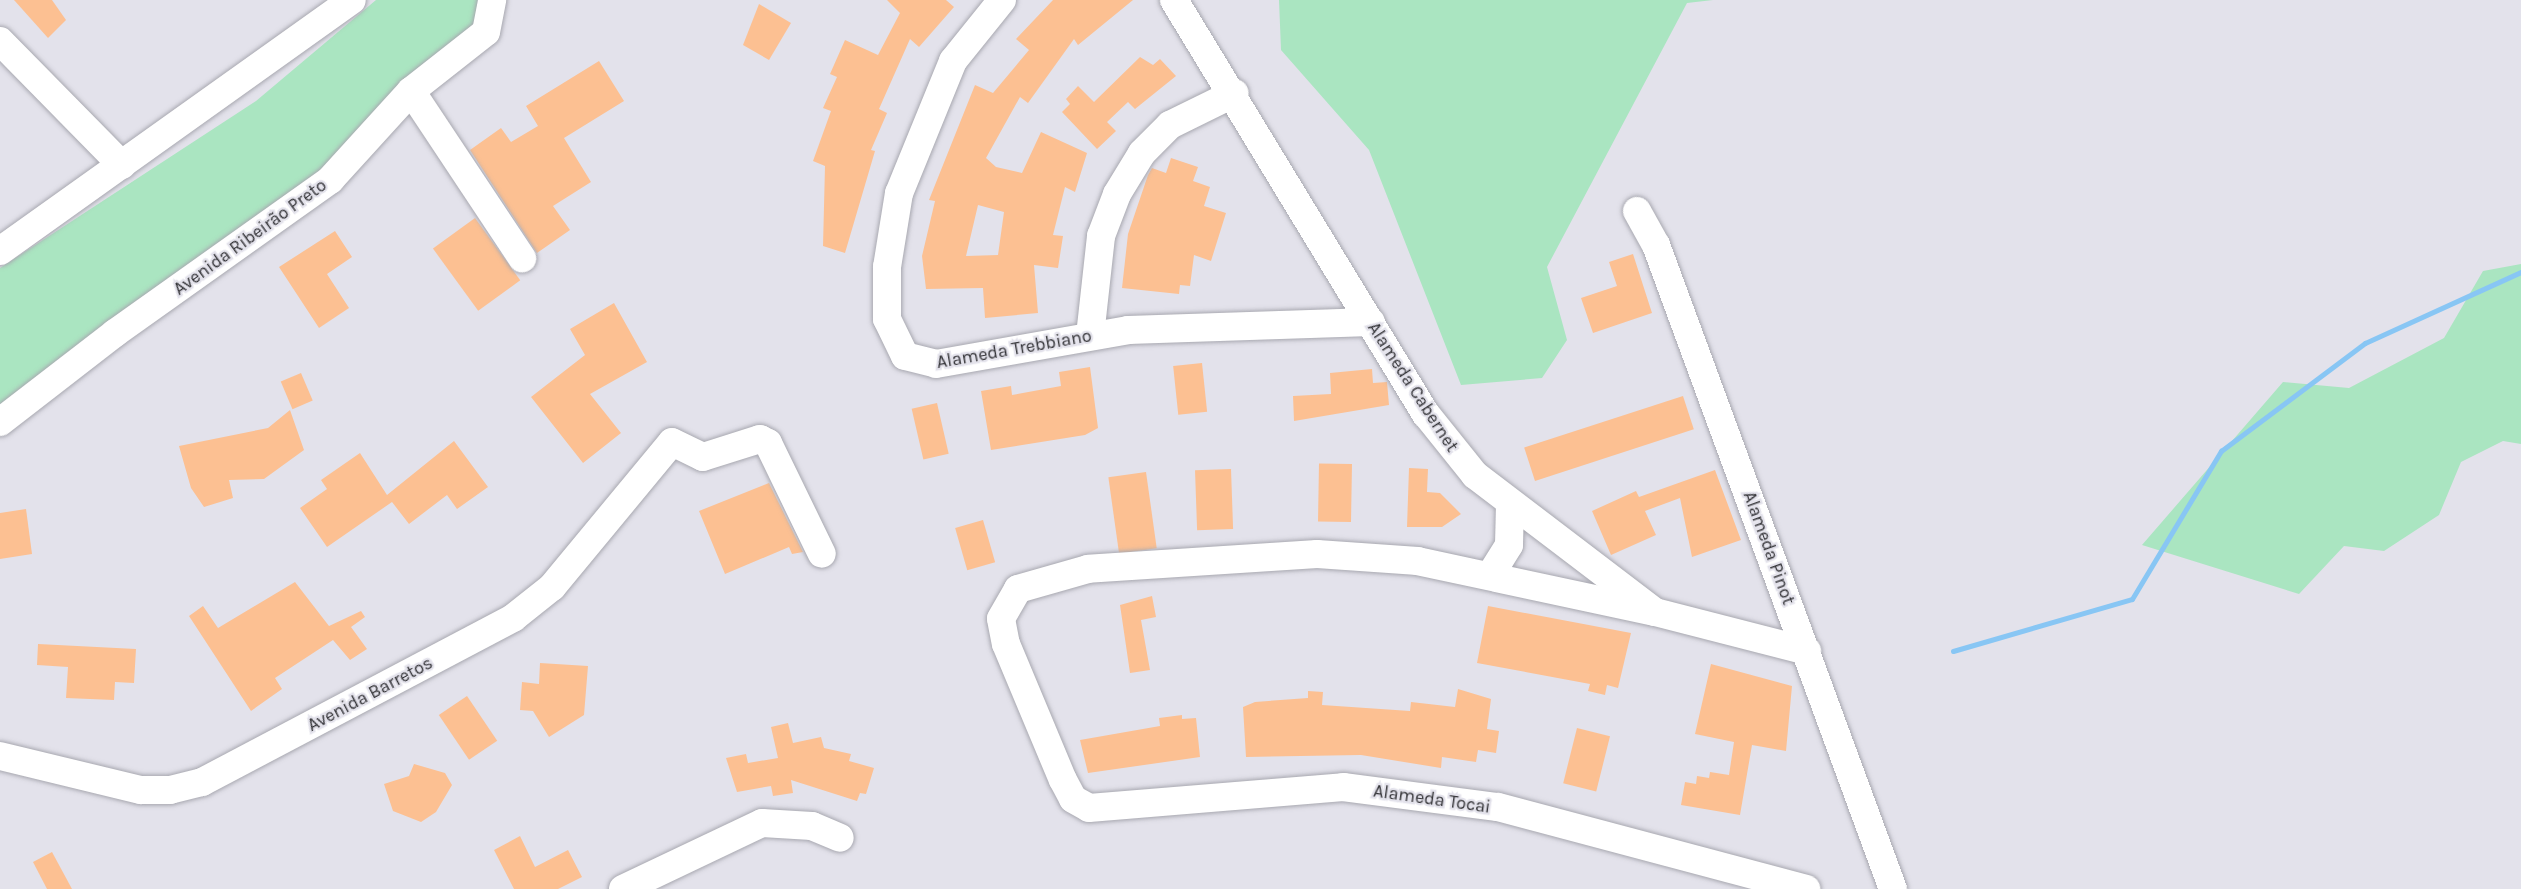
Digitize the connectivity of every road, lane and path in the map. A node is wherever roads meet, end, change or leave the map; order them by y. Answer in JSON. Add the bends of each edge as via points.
{"nodes":[{"id":1,"x":492,"y":0,"type":"edge"},
{"id":2,"x":1002,"y":0,"type":"edge"},
{"id":3,"x":1174,"y":0,"type":"edge"},
{"id":4,"x":349,"y":2,"type":"edge"},
{"id":5,"x":0,"y":40,"type":"edge"},
{"id":6,"x":411,"y":91,"type":"junction"},
{"id":7,"x":1235,"y":93,"type":"junction"},
{"id":8,"x":122,"y":165,"type":"junction"},
{"id":9,"x":1637,"y":211,"type":"dead end"},
{"id":10,"x":0,"y":251,"type":"edge"},
{"id":11,"x":522,"y":258,"type":"dead end"},
{"id":12,"x":1346,"y":280,"type":"junction"},
{"id":13,"x":1312,"y":322,"type":"junction"},
{"id":14,"x":1371,"y":322,"type":"junction"},
{"id":15,"x":1090,"y":336,"type":"junction"},
{"id":16,"x":0,"y":422,"type":"edge"},
{"id":17,"x":1510,"y":505,"type":"junction"},
{"id":18,"x":822,"y":554,"type":"dead end"},
{"id":19,"x":1491,"y":573,"type":"junction"},
{"id":20,"x":1655,"y":612,"type":"junction"},
{"id":21,"x":1807,"y":651,"type":"junction"},
{"id":22,"x":0,"y":756,"type":"edge"},
{"id":23,"x":840,"y":838,"type":"dead end"},
{"id":24,"x":623,"y":889,"type":"edge"},
{"id":25,"x":1806,"y":889,"type":"edge"},
{"id":26,"x":1893,"y":889,"type":"edge"}],
"edges":[{"from":1,"to":6,"type":"street","name":"Avenida Ribeirão Preto","via":[[486,32]]},
{"from":2,"to":15,"type":"street","name":"Alameda Trebbiano","via":[[953,61],[921,129],[899,193],[887,267],[887,319],[895,343],[918,363]]},
{"from":3,"to":7,"type":"street","name":"Alameda Cabernet"},
{"from":4,"to":8,"type":"street"},
{"from":5,"to":8,"type":"street"},
{"from":6,"to":11,"type":"street"},
{"from":6,"to":16,"type":"street","name":"Avenida Ribeirão Preto","via":[[315,193],[115,333]]},
{"from":7,"to":12,"type":"street","name":"Alameda Cabernet"},
{"from":7,"to":15,"type":"street","via":[[1170,125],[1142,153],[1117,194],[1101,236]]},
{"from":8,"to":10,"type":"street"},
{"from":9,"to":21,"type":"street","name":"Alameda Pinot","via":[[1656,245]]},
{"from":12,"to":13,"type":"street"},
{"from":12,"to":14,"type":"street","name":"Alameda Cabernet"},
{"from":13,"to":14,"type":"street","name":"Alameda Trebbiano"},
{"from":13,"to":15,"type":"street","name":"Alameda Trebbiano"},
{"from":14,"to":17,"type":"street","name":"Alameda Cabernet","via":[[1452,451]]},
{"from":17,"to":19,"type":"street","via":[[1509,544]]},
{"from":17,"to":20,"type":"street","name":"Alameda Cabernet"},
{"from":18,"to":22,"type":"street","name":"Avenida Barretos","via":[[768,443],[760,439],[703,457],[669,443],[552,587],[513,618],[202,782],[170,790],[141,790]]},
{"from":19,"to":20,"type":"street","name":"Alameda Tocai"},
{"from":19,"to":25,"type":"street","name":"Alameda Tocai","via":[[1418,561],[1317,554],[1088,569],[1018,589],[1001,619],[1006,644],[1063,780],[1072,799],[1089,808],[1343,787],[1498,807]]},
{"from":20,"to":21,"type":"street","name":"Alameda Cabernet"},
{"from":21,"to":26,"type":"street","name":"Alameda Pinot"},
{"from":23,"to":24,"type":"street","via":[[812,826],[762,823]]}]}
